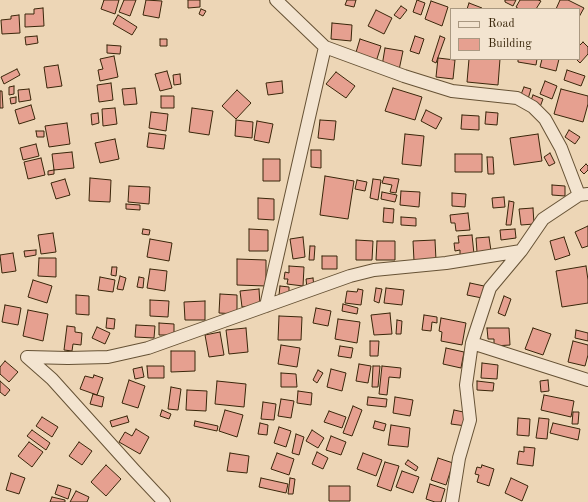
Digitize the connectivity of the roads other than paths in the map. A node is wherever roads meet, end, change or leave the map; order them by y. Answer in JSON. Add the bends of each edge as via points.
{"nodes":[{"id":1,"x":276,"y":0,"type":"edge"},
{"id":2,"x":325,"y":47,"type":"junction"},
{"id":3,"x":583,"y":194,"type":"edge"},
{"id":4,"x":521,"y":251,"type":"junction"},
{"id":5,"x":266,"y":306,"type":"junction"},
{"id":6,"x":472,"y":343,"type":"junction"},
{"id":7,"x":588,"y":380,"type":"edge"},
{"id":8,"x":164,"y":502,"type":"edge"},
{"id":9,"x":452,"y":502,"type":"edge"}],
"edges":[{"from":1,"to":2,"type":"street"},
{"from":2,"to":3,"type":"street","via":[[452,91],[517,98],[534,107],[545,119]]},
{"from":2,"to":5,"type":"street"},
{"from":3,"to":4,"type":"street","via":[[543,219]]},
{"from":4,"to":5,"type":"street","via":[[446,263],[374,270]]},
{"from":4,"to":6,"type":"street","via":[[490,288]]},
{"from":5,"to":8,"type":"street","via":[[148,348],[108,356],[27,357],[52,379]]},
{"from":6,"to":7,"type":"street"},
{"from":6,"to":9,"type":"street","via":[[466,385],[470,420],[459,458]]}]}
